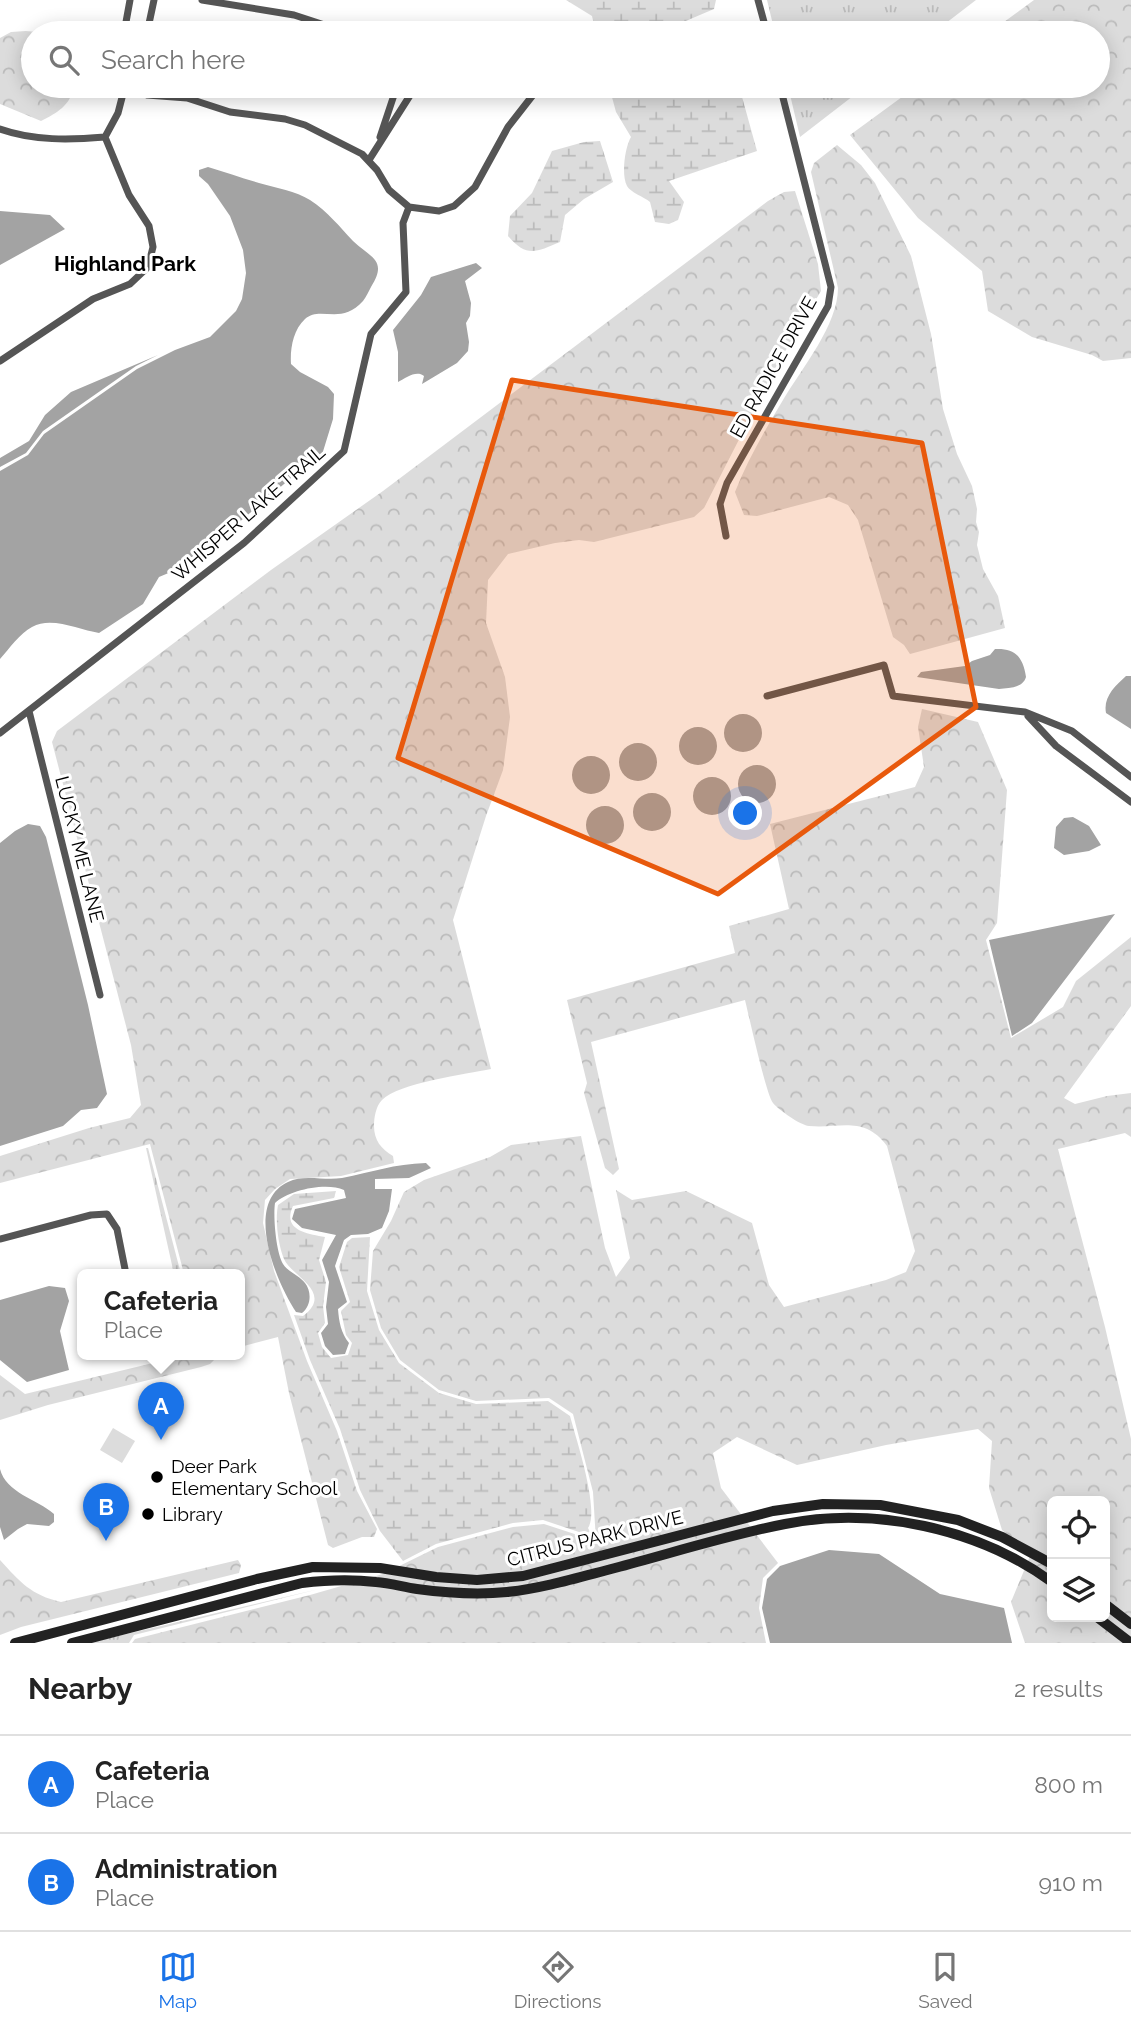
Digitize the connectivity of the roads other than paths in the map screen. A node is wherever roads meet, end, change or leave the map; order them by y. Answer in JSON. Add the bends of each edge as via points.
{"nodes":[{"id":1,"x":130,"y":0,"type":"edge"},
{"id":2,"x":154,"y":0,"type":"edge"},
{"id":3,"x":202,"y":0,"type":"edge"},
{"id":4,"x":758,"y":0,"type":"edge"},
{"id":5,"x":126,"y":21,"type":"edge"},
{"id":6,"x":150,"y":21,"type":"edge"},
{"id":7,"x":312,"y":21,"type":"edge"},
{"id":8,"x":763,"y":21,"type":"edge"},
{"id":9,"x":122,"y":98,"type":"edge"},
{"id":10,"x":190,"y":98,"type":"edge"},
{"id":11,"x":393,"y":98,"type":"edge"},
{"id":12,"x":408,"y":98,"type":"edge"},
{"id":13,"x":531,"y":98,"type":"edge"},
{"id":14,"x":783,"y":98,"type":"edge"},
{"id":15,"x":0,"y":129,"type":"edge"},
{"id":16,"x":105,"y":137,"type":"junction"},
{"id":17,"x":379,"y":141,"type":"junction"},
{"id":18,"x":369,"y":160,"type":"junction"},
{"id":19,"x":409,"y":207,"type":"junction"},
{"id":20,"x":0,"y":361,"type":"edge"},
{"id":21,"x":726,"y":536,"type":"dead end"},
{"id":22,"x":767,"y":696,"type":"dead end"},
{"id":23,"x":29,"y":711,"type":"junction"},
{"id":24,"x":1025,"y":712,"type":"junction"},
{"id":25,"x":0,"y":733,"type":"edge"},
{"id":26,"x":1131,"y":777,"type":"edge"},
{"id":27,"x":1131,"y":802,"type":"edge"},
{"id":28,"x":100,"y":995,"type":"dead end"},
{"id":29,"x":0,"y":1238,"type":"edge"},
{"id":30,"x":126,"y":1269,"type":"edge"},
{"id":31,"x":693,"y":1532,"type":"junction"},
{"id":32,"x":697,"y":1546,"type":"junction"},
{"id":33,"x":1047,"y":1561,"type":"edge"},
{"id":34,"x":1047,"y":1579,"type":"edge"},
{"id":35,"x":1110,"y":1608,"type":"edge"},
{"id":36,"x":1104,"y":1622,"type":"edge"},
{"id":37,"x":1131,"y":1624,"type":"edge"},
{"id":38,"x":15,"y":1643,"type":"edge"},
{"id":39,"x":72,"y":1643,"type":"edge"},
{"id":40,"x":1131,"y":1643,"type":"edge"}],
"edges":[{"from":1,"to":5,"type":"street"},
{"from":2,"to":6,"type":"street"},
{"from":3,"to":7,"type":"street"},
{"from":4,"to":8,"type":"street"},
{"from":9,"to":16,"type":"street"},
{"from":10,"to":18,"type":"street","via":[[230,112],[305,125]]},
{"from":11,"to":17,"type":"street"},
{"from":12,"to":17,"type":"street"},
{"from":13,"to":19,"type":"street","via":[[467,196],[439,211]]},
{"from":14,"to":21,"type":"street","name":"ED RADICE DRIVE","via":[[831,287],[828,306],[727,483],[720,504]]},
{"from":15,"to":16,"type":"street","via":[[54,139]]},
{"from":16,"to":20,"type":"street","via":[[129,195],[149,226],[153,247],[148,267],[130,284],[93,299]]},
{"from":17,"to":18,"type":"street"},
{"from":18,"to":19,"type":"street","via":[[389,190]]},
{"from":19,"to":23,"type":"street","name":"WHISPER LAKE TRAIL","via":[[402,223],[406,292],[371,334],[344,451],[244,543]]},
{"from":22,"to":24,"type":"street","via":[[884,665],[893,696]]},
{"from":23,"to":25,"type":"street","name":"WHISPER LAKE TRAIL"},
{"from":23,"to":28,"type":"street","name":"LUCKY ME LANE"},
{"from":24,"to":26,"type":"street","via":[[1072,731]]},
{"from":24,"to":27,"type":"street","via":[[1056,746]]},
{"from":29,"to":30,"type":"street","via":[[107,1214],[117,1229]]},
{"from":31,"to":32,"type":"street"},
{"from":31,"to":33,"type":"street","name":"CITRUS PARK DRIVE","via":[[773,1511],[851,1503],[880,1505],[958,1520]]},
{"from":31,"to":38,"type":"street","name":"CITRUS PARK DRIVE","via":[[498,1579],[436,1577],[358,1566],[313,1567]]},
{"from":32,"to":34,"type":"street","name":"CITRUS PARK DRIVE","via":[[785,1524],[869,1518],[959,1535],[1019,1560]]},
{"from":32,"to":39,"type":"street","name":"CITRUS PARK DRIVE","via":[[506,1592],[461,1594],[376,1582],[302,1583]]},
{"from":35,"to":37,"type":"street"},
{"from":36,"to":40,"type":"street"}]}
